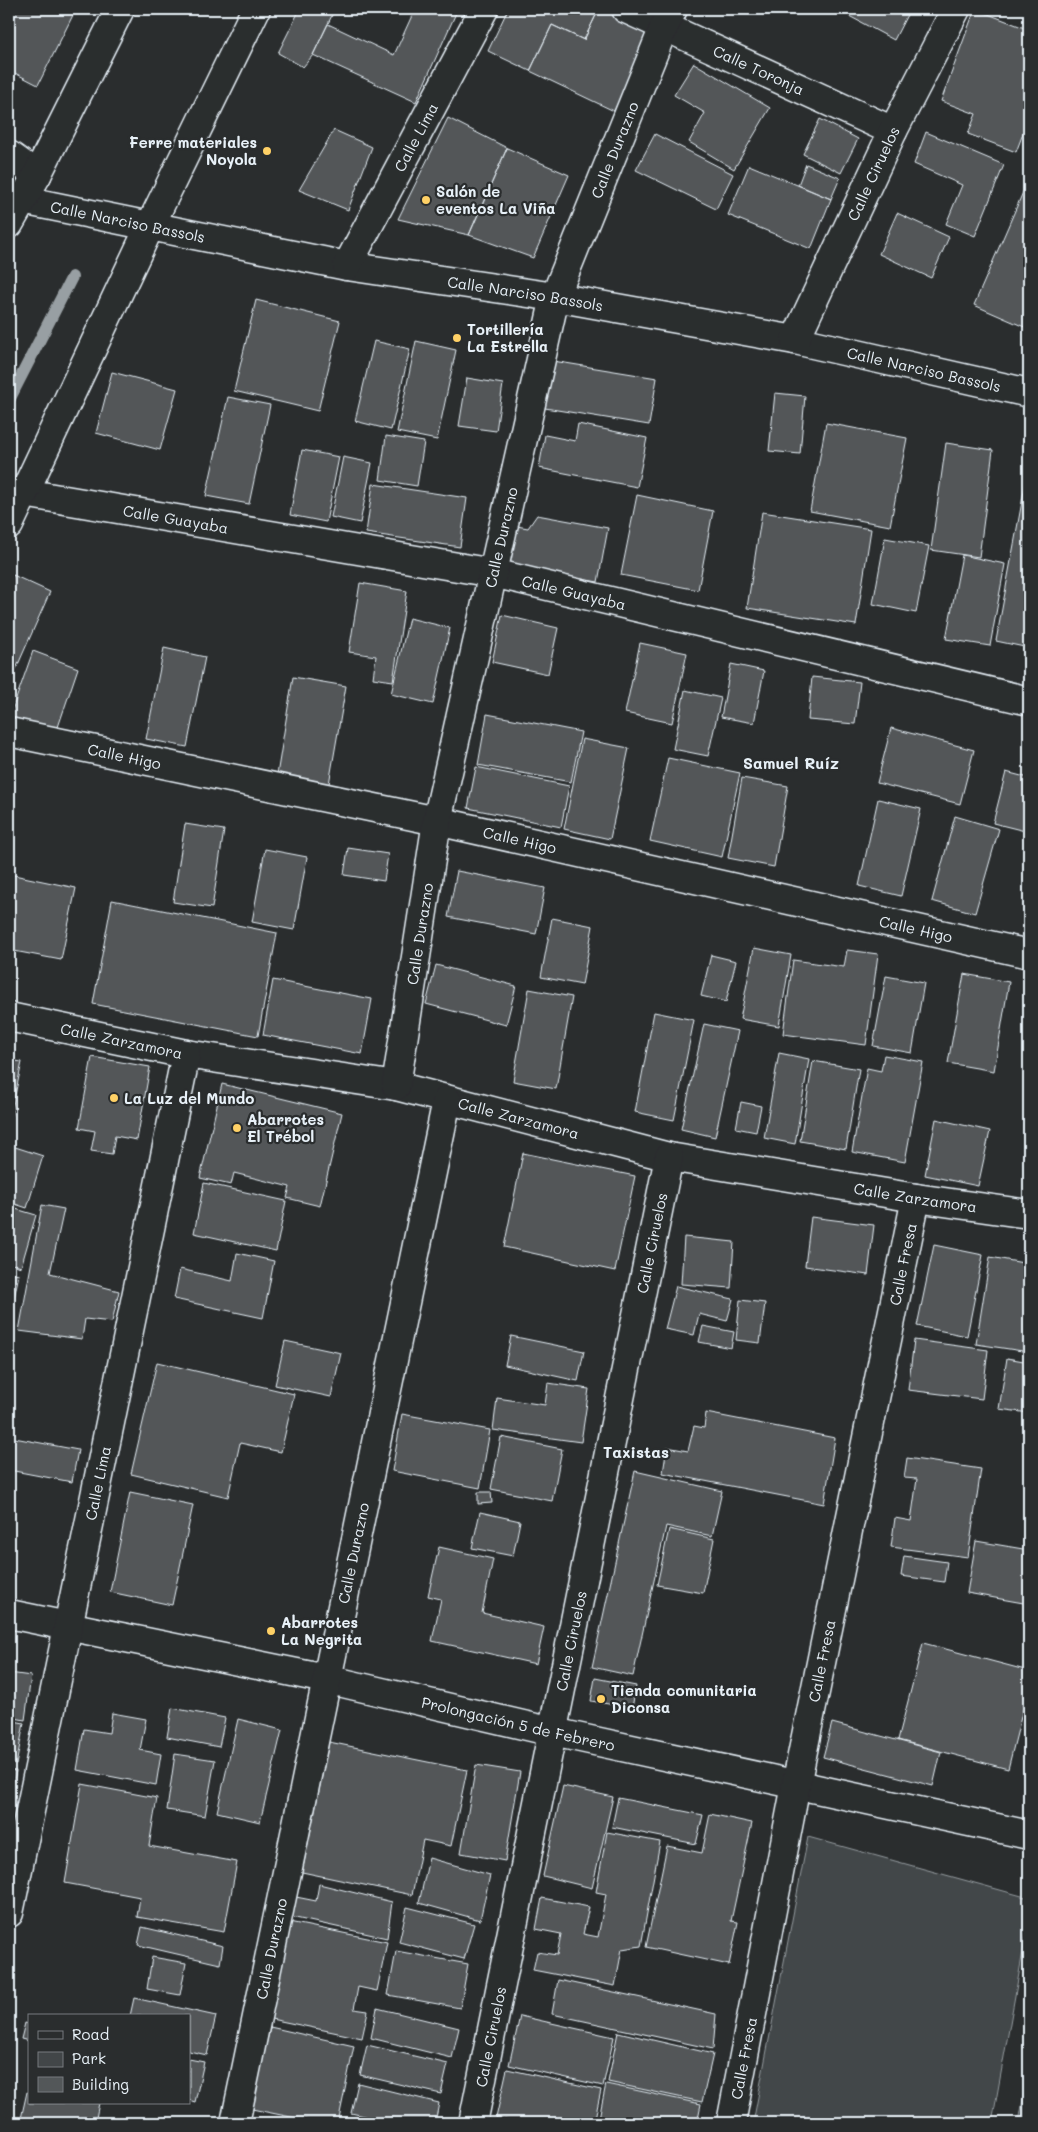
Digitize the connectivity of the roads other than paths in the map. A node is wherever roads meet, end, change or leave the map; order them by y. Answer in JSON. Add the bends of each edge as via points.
{"nodes":[{"id":1,"x":120,"y":9,"type":"edge"},
{"id":2,"x":256,"y":9,"type":"edge"},
{"id":3,"x":484,"y":9,"type":"edge"},
{"id":4,"x":626,"y":9,"type":"edge"},
{"id":5,"x":956,"y":9,"type":"edge"},
{"id":6,"x":668,"y":18,"type":"edge"},
{"id":7,"x":893,"y":131,"type":"junction"},
{"id":8,"x":9,"y":155,"type":"edge"},
{"id":9,"x":36,"y":174,"type":"junction"},
{"id":10,"x":22,"y":200,"type":"junction"},
{"id":11,"x":9,"y":224,"type":"edge"},
{"id":12,"x":150,"y":226,"type":"junction"},
{"id":13,"x":346,"y":266,"type":"junction"},
{"id":14,"x":555,"y":297,"type":"junction"},
{"id":15,"x":795,"y":340,"type":"junction"},
{"id":16,"x":1029,"y":393,"type":"edge"},
{"id":17,"x":24,"y":492,"type":"junction"},
{"id":18,"x":9,"y":524,"type":"edge"},
{"id":19,"x":494,"y":574,"type":"junction"},
{"id":20,"x":1029,"y":701,"type":"edge"},
{"id":21,"x":9,"y":732,"type":"edge"},
{"id":22,"x":437,"y":821,"type":"junction"},
{"id":23,"x":1029,"y":954,"type":"edge"},
{"id":24,"x":9,"y":1017,"type":"edge"},
{"id":25,"x":186,"y":1054,"type":"junction"},
{"id":26,"x":396,"y":1086,"type":"junction"},
{"id":27,"x":446,"y":1100,"type":"junction"},
{"id":28,"x":669,"y":1157,"type":"junction"},
{"id":29,"x":916,"y":1198,"type":"junction"},
{"id":30,"x":1029,"y":1214,"type":"edge"},
{"id":31,"x":9,"y":1614,"type":"edge"},
{"id":32,"x":68,"y":1626,"type":"junction"},
{"id":33,"x":326,"y":1679,"type":"junction"},
{"id":34,"x":553,"y":1732,"type":"junction"},
{"id":35,"x":796,"y":1785,"type":"junction"},
{"id":36,"x":1029,"y":1833,"type":"edge"},
{"id":37,"x":9,"y":1913,"type":"edge"},
{"id":38,"x":235,"y":2123,"type":"edge"},
{"id":39,"x":473,"y":2123,"type":"edge"},
{"id":40,"x":731,"y":2123,"type":"edge"}],
"edges":[{"from":1,"to":9,"type":"street"},
{"from":2,"to":12,"type":"street"},
{"from":3,"to":13,"type":"street","name":"Calle Lima"},
{"from":4,"to":6,"type":"street","name":"Calle Toronja"},
{"from":5,"to":7,"type":"street","name":"Calle Ciruelos"},
{"from":6,"to":7,"type":"street","name":"Calle Toronja"},
{"from":6,"to":14,"type":"street","name":"Calle Durazno"},
{"from":7,"to":15,"type":"street","name":"Calle Ciruelos"},
{"from":8,"to":9,"type":"street"},
{"from":9,"to":10,"type":"street"},
{"from":10,"to":11,"type":"street"},
{"from":10,"to":12,"type":"street","name":"Calle Narciso Bassols"},
{"from":12,"to":13,"type":"street","name":"Calle Narciso Bassols"},
{"from":12,"to":17,"type":"street"},
{"from":13,"to":14,"type":"street","name":"Calle Narciso Bassols"},
{"from":14,"to":15,"type":"street","name":"Calle Narciso Bassols"},
{"from":14,"to":19,"type":"street","name":"Calle Durazno"},
{"from":15,"to":16,"type":"street","name":"Calle Narciso Bassols"},
{"from":17,"to":18,"type":"street"},
{"from":17,"to":19,"type":"street","name":"Calle Guayaba"},
{"from":19,"to":20,"type":"street","name":"Calle Guayaba"},
{"from":19,"to":22,"type":"street","name":"Calle Durazno"},
{"from":21,"to":22,"type":"street","name":"Calle Higo"},
{"from":22,"to":23,"type":"street","name":"Calle Higo"},
{"from":22,"to":26,"type":"street","name":"Calle Durazno"},
{"from":24,"to":25,"type":"street","name":"Calle Zarzamora"},
{"from":25,"to":26,"type":"street","name":"Calle Zarzamora"},
{"from":25,"to":32,"type":"street","name":"Calle Lima"},
{"from":26,"to":27,"type":"street","name":"Calle Zarzamora"},
{"from":27,"to":28,"type":"street","name":"Calle Zarzamora"},
{"from":27,"to":33,"type":"street","name":"Calle Durazno"},
{"from":28,"to":29,"type":"street","name":"Calle Zarzamora"},
{"from":28,"to":34,"type":"street","name":"Calle Ciruelos"},
{"from":29,"to":30,"type":"street","name":"Calle Zarzamora"},
{"from":29,"to":35,"type":"street","name":"Calle Fresa"},
{"from":31,"to":32,"type":"street","name":"Prolongación 5 de Febrero"},
{"from":32,"to":33,"type":"street","name":"Prolongación 5 de Febrero"},
{"from":32,"to":37,"type":"street","name":"Calle Lima"},
{"from":33,"to":34,"type":"street","name":"Prolongación 5 de Febrero"},
{"from":33,"to":38,"type":"street","name":"Calle Durazno"},
{"from":34,"to":35,"type":"street","name":"Prolongación 5 de Febrero"},
{"from":34,"to":39,"type":"street","name":"Calle Ciruelos"},
{"from":35,"to":36,"type":"street","name":"Prolongación 5 de Febrero"},
{"from":35,"to":40,"type":"street","name":"Calle Fresa"}]}
